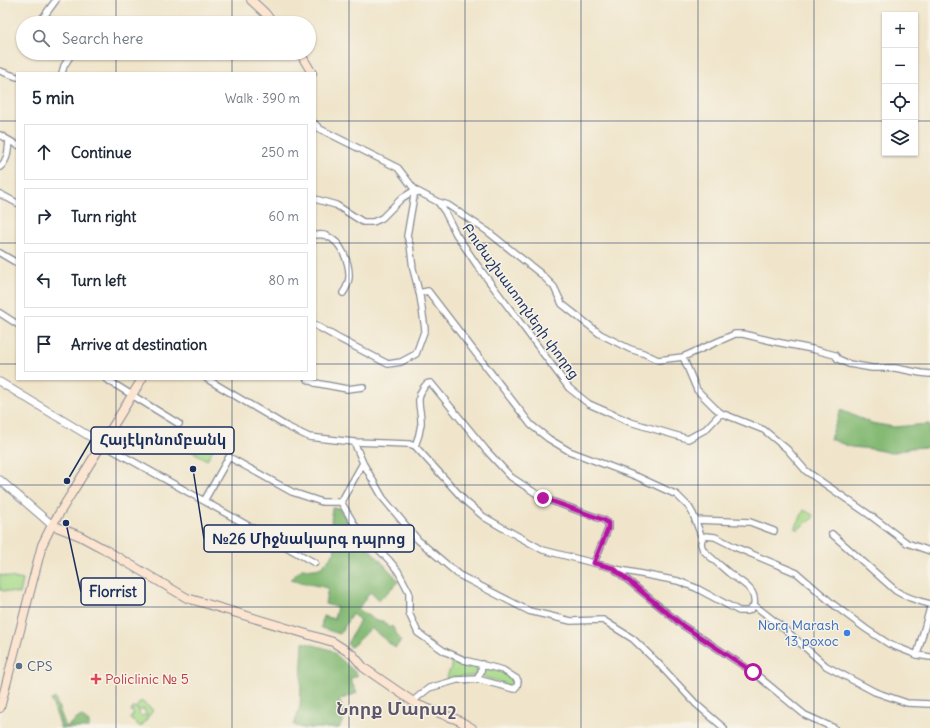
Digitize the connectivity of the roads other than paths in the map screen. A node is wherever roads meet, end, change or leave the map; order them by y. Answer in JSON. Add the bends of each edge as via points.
{"nodes":[{"id":1,"x":56,"y":0,"type":"edge"},
{"id":2,"x":251,"y":0,"type":"edge"},
{"id":3,"x":44,"y":16,"type":"edge"},
{"id":4,"x":267,"y":16,"type":"edge"},
{"id":5,"x":68,"y":60,"type":"edge"},
{"id":6,"x":304,"y":60,"type":"edge"},
{"id":7,"x":0,"y":71,"type":"edge"},
{"id":8,"x":62,"y":72,"type":"edge"},
{"id":9,"x":311,"y":72,"type":"edge"},
{"id":10,"x":16,"y":77,"type":"edge"},
{"id":11,"x":316,"y":125,"type":"edge"},
{"id":12,"x":0,"y":135,"type":"edge"},
{"id":13,"x":9,"y":141,"type":"junction"},
{"id":14,"x":16,"y":144,"type":"edge"},
{"id":15,"x":0,"y":167,"type":"edge"},
{"id":16,"x":415,"y":190,"type":"junction"},
{"id":17,"x":0,"y":194,"type":"edge"},
{"id":18,"x":316,"y":199,"type":"edge"},
{"id":19,"x":16,"y":202,"type":"edge"},
{"id":20,"x":438,"y":202,"type":"junction"},
{"id":21,"x":316,"y":235,"type":"edge"},
{"id":22,"x":0,"y":253,"type":"edge"},
{"id":23,"x":16,"y":262,"type":"edge"},
{"id":24,"x":343,"y":293,"type":"dead end"},
{"id":25,"x":419,"y":293,"type":"junction"},
{"id":26,"x":0,"y":313,"type":"edge"},
{"id":27,"x":16,"y":323,"type":"edge"},
{"id":28,"x":316,"y":325,"type":"edge"},
{"id":29,"x":683,"y":357,"type":"junction"},
{"id":30,"x":930,"y":374,"type":"edge"},
{"id":31,"x":108,"y":380,"type":"edge"},
{"id":32,"x":141,"y":380,"type":"edge"},
{"id":33,"x":209,"y":380,"type":"edge"},
{"id":34,"x":309,"y":380,"type":"edge"},
{"id":35,"x":0,"y":382,"type":"edge"},
{"id":36,"x":363,"y":387,"type":"dead end"},
{"id":37,"x":132,"y":395,"type":"junction"},
{"id":38,"x":721,"y":413,"type":"junction"},
{"id":39,"x":179,"y":424,"type":"dead end"},
{"id":40,"x":354,"y":442,"type":"junction"},
{"id":41,"x":102,"y":444,"type":"junction"},
{"id":42,"x":415,"y":446,"type":"junction"},
{"id":43,"x":363,"y":463,"type":"junction"},
{"id":44,"x":0,"y":480,"type":"edge"},
{"id":45,"x":204,"y":501,"type":"junction"},
{"id":46,"x":341,"y":502,"type":"junction"},
{"id":47,"x":695,"y":520,"type":"junction"},
{"id":48,"x":52,"y":525,"type":"junction"},
{"id":49,"x":774,"y":531,"type":"dead end"},
{"id":50,"x":832,"y":534,"type":"dead end"},
{"id":51,"x":702,"y":538,"type":"junction"},
{"id":52,"x":930,"y":551,"type":"edge"},
{"id":53,"x":314,"y":562,"type":"dead end"},
{"id":54,"x":594,"y":563,"type":"junction"},
{"id":55,"x":613,"y":568,"type":"junction"},
{"id":56,"x":930,"y":604,"type":"edge"},
{"id":57,"x":754,"y":606,"type":"junction"},
{"id":58,"x":930,"y":608,"type":"edge"},
{"id":59,"x":917,"y":655,"type":"junction"},
{"id":60,"x":930,"y":657,"type":"edge"},
{"id":61,"x":482,"y":664,"type":"junction"},
{"id":62,"x":478,"y":679,"type":"junction"},
{"id":63,"x":413,"y":701,"type":"junction"},
{"id":64,"x":930,"y":704,"type":"edge"},
{"id":65,"x":0,"y":708,"type":"edge"},
{"id":66,"x":472,"y":728,"type":"edge"},
{"id":67,"x":724,"y":728,"type":"edge"},
{"id":68,"x":834,"y":728,"type":"edge"}],
"edges":[{"from":1,"to":3,"type":"street"},
{"from":2,"to":4,"type":"main road"},
{"from":5,"to":8,"type":"street"},
{"from":6,"to":9,"type":"main road"},
{"from":7,"to":10,"type":"street"},
{"from":11,"to":16,"type":"street","via":[[398,168]]},
{"from":12,"to":13,"type":"street"},
{"from":13,"to":14,"type":"street"},
{"from":13,"to":15,"type":"street","via":[[6,159]]},
{"from":16,"to":18,"type":"street","via":[[402,198],[382,218],[373,222],[363,222],[336,205]]},
{"from":16,"to":20,"type":"street"},
{"from":16,"to":25,"type":"street","via":[[407,236]]},
{"from":17,"to":19,"type":"street"},
{"from":20,"to":29,"type":"street","via":[[448,205],[487,231],[541,274],[554,287],[562,304],[600,334],[658,360]]},
{"from":20,"to":38,"type":"street","name":"Բուժաշխատողների փողոց","via":[[477,265],[569,388],[589,404],[630,422],[688,439],[706,429]]},
{"from":21,"to":24,"type":"street","via":[[327,236],[333,240],[345,255],[349,279]]},
{"from":22,"to":23,"type":"street"},
{"from":25,"to":28,"type":"street","via":[[425,328],[416,354],[401,362],[388,364]]},
{"from":25,"to":47,"type":"street","via":[[428,291],[531,425],[549,440],[569,451],[677,495],[689,507]]},
{"from":26,"to":27,"type":"street"},
{"from":29,"to":30,"type":"street","via":[[735,334],[743,334],[835,355],[849,364]]},
{"from":29,"to":38,"type":"street","via":[[697,390]]},
{"from":31,"to":37,"type":"street"},
{"from":32,"to":37,"type":"main road"},
{"from":33,"to":40,"type":"street","via":[[309,437]]},
{"from":34,"to":36,"type":"street","via":[[347,389]]},
{"from":35,"to":41,"type":"street"},
{"from":37,"to":39,"type":"street"},
{"from":37,"to":41,"type":"main road"},
{"from":38,"to":52,"type":"street","via":[[764,430],[806,471],[907,544]]},
{"from":40,"to":42,"type":"street"},
{"from":40,"to":43,"type":"street"},
{"from":41,"to":45,"type":"street"},
{"from":41,"to":48,"type":"main road"},
{"from":42,"to":54,"type":"street","via":[[465,501],[484,517],[543,550]]},
{"from":42,"to":54,"type":"street","via":[[421,424],[419,395],[427,383],[433,384],[511,477],[543,498],[608,523]]},
{"from":43,"to":46,"type":"street"},
{"from":43,"to":67,"type":"street","via":[[383,498],[418,540],[459,575],[529,611],[571,621],[603,620],[633,639],[696,704]]},
{"from":44,"to":48,"type":"street"},
{"from":45,"to":46,"type":"street","via":[[229,457],[292,492],[322,502]]},
{"from":45,"to":53,"type":"street"},
{"from":46,"to":61,"type":"street","via":[[356,527],[398,571],[409,592],[409,613],[418,633],[444,651],[464,660]]},
{"from":47,"to":49,"type":"street","via":[[750,522]]},
{"from":47,"to":51,"type":"street"},
{"from":48,"to":63,"type":"main road","via":[[104,548],[187,598],[333,642],[353,655],[364,668]]},
{"from":48,"to":65,"type":"main road","via":[[40,550]]},
{"from":50,"to":56,"type":"street","via":[[896,591]]},
{"from":51,"to":57,"type":"street","via":[[701,544],[705,551],[750,589],[755,598]]},
{"from":51,"to":59,"type":"street","via":[[715,537],[797,573],[866,629],[889,644]]},
{"from":54,"to":55,"type":"street"},
{"from":55,"to":57,"type":"street","via":[[678,581],[739,611],[748,611]]},
{"from":55,"to":68,"type":"street","via":[[682,625],[753,672],[805,715]]},
{"from":57,"to":64,"type":"street","via":[[826,666],[875,692],[907,703]]},
{"from":58,"to":59,"type":"street"},
{"from":59,"to":60,"type":"street"},
{"from":61,"to":62,"type":"street"},
{"from":61,"to":62,"type":"street","via":[[503,670],[517,679],[518,684],[512,689]]},
{"from":62,"to":63,"type":"street","via":[[457,680],[429,688]]},
{"from":63,"to":66,"type":"main road"}]}
